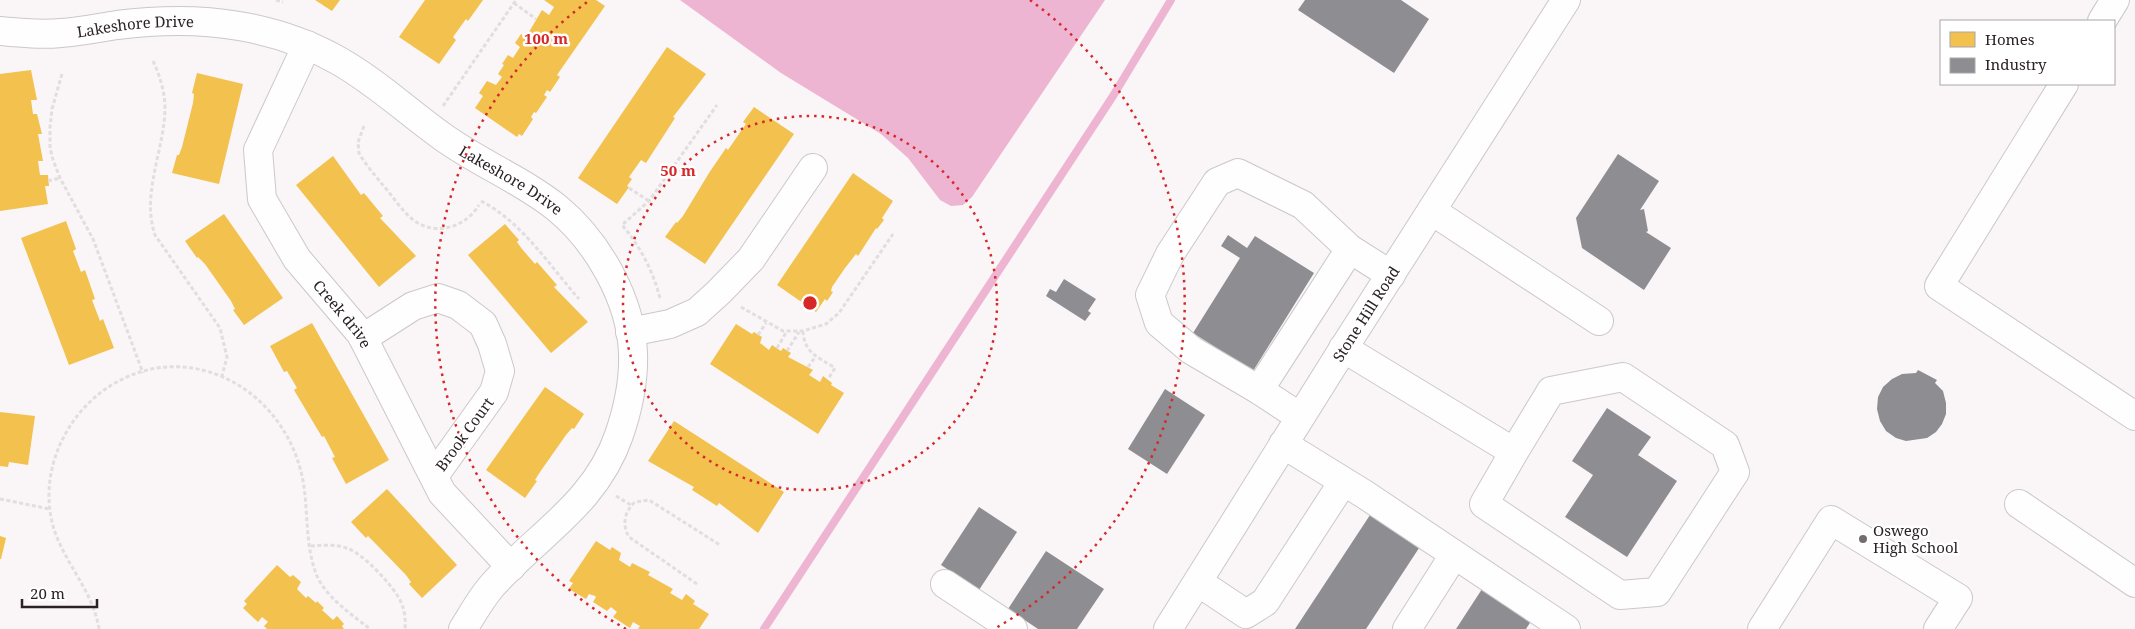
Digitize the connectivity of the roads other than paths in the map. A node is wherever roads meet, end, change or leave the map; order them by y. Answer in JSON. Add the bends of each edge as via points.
{"nodes":[{"id":1,"x":1566,"y":0,"type":"edge"},
{"id":2,"x":2115,"y":0,"type":"edge"},
{"id":3,"x":2103,"y":20,"type":"edge"},
{"id":4,"x":0,"y":31,"type":"edge"},
{"id":5,"x":307,"y":45,"type":"junction"},
{"id":6,"x":2063,"y":85,"type":"edge"},
{"id":7,"x":812,"y":168,"type":"dead end"},
{"id":8,"x":1432,"y":211,"type":"junction"},
{"id":9,"x":1350,"y":249,"type":"junction"},
{"id":10,"x":1391,"y":275,"type":"junction"},
{"id":11,"x":1599,"y":321,"type":"dead end"},
{"id":12,"x":630,"y":332,"type":"junction"},
{"id":13,"x":362,"y":338,"type":"junction"},
{"id":14,"x":1343,"y":348,"type":"junction"},
{"id":15,"x":1259,"y":390,"type":"junction"},
{"id":16,"x":2135,"y":416,"type":"edge"},
{"id":17,"x":1300,"y":417,"type":"junction"},
{"id":18,"x":1283,"y":444,"type":"junction"},
{"id":19,"x":1514,"y":452,"type":"junction"},
{"id":20,"x":434,"y":476,"type":"junction"},
{"id":21,"x":1343,"y":482,"type":"junction"},
{"id":22,"x":2019,"y":504,"type":"dead end"},
{"id":23,"x":1454,"y":555,"type":"junction"},
{"id":24,"x":511,"y":567,"type":"junction"},
{"id":25,"x":1198,"y":582,"type":"junction"},
{"id":26,"x":945,"y":584,"type":"dead end"},
{"id":27,"x":2135,"y":584,"type":"edge"},
{"id":28,"x":463,"y":629,"type":"edge"},
{"id":29,"x":1013,"y":629,"type":"edge"},
{"id":30,"x":1168,"y":629,"type":"edge"},
{"id":31,"x":1407,"y":629,"type":"edge"},
{"id":32,"x":1566,"y":629,"type":"edge"},
{"id":33,"x":1762,"y":629,"type":"edge"},
{"id":34,"x":1938,"y":629,"type":"edge"}],
"edges":[{"from":1,"to":8,"type":"street","name":"Stone Hill Road"},
{"from":2,"to":3,"type":"street"},
{"from":4,"to":5,"type":"street","name":"Lakeshore Drive","via":[[64,33],[153,22],[201,21],[239,26]]},
{"from":5,"to":12,"type":"street","name":"Lakeshore Drive","via":[[340,61],[446,139],[556,207],[581,230],[601,257],[620,297]]},
{"from":5,"to":13,"type":"street","name":"Creek drive","via":[[258,150],[262,199],[297,259]]},
{"from":6,"to":16,"type":"street","via":[[1939,286]]},
{"from":7,"to":12,"type":"street","via":[[751,259],[697,312],[670,324]]},
{"from":8,"to":10,"type":"street","name":"Stone Hill Road"},
{"from":8,"to":11,"type":"street"},
{"from":9,"to":10,"type":"street"},
{"from":9,"to":15,"type":"street"},
{"from":9,"to":15,"type":"street","via":[[1303,204],[1238,173],[1217,182],[1170,254],[1150,294],[1159,323],[1191,350]]},
{"from":10,"to":14,"type":"street","name":"Stone Hill Road"},
{"from":12,"to":24,"type":"street","name":"Lakeshore Drive","via":[[633,353],[629,401],[618,438],[602,472],[570,512]]},
{"from":13,"to":20,"type":"street","name":"Creek drive"},
{"from":13,"to":20,"type":"street","name":"Brook Court","via":[[412,306],[438,298],[458,305],[483,324],[500,371],[494,392]]},
{"from":14,"to":17,"type":"street","name":"Stone Hill Road"},
{"from":14,"to":19,"type":"street"},
{"from":15,"to":17,"type":"street"},
{"from":17,"to":18,"type":"street","name":"Stone Hill Road"},
{"from":18,"to":21,"type":"street"},
{"from":18,"to":25,"type":"street","name":"Stone Hill Road"},
{"from":19,"to":19,"type":"street","via":[[1484,504],[1620,595],[1657,592],[1735,472],[1725,445],[1623,377],[1551,391]]},
{"from":20,"to":24,"type":"street","name":"Creek drive","via":[[442,493]]},
{"from":21,"to":23,"type":"street"},
{"from":21,"to":25,"type":"street","via":[[1265,602],[1246,614]]},
{"from":22,"to":27,"type":"street"},
{"from":23,"to":31,"type":"street"},
{"from":23,"to":32,"type":"street"},
{"from":24,"to":28,"type":"street","name":"Lakeshore Drive","via":[[482,599]]},
{"from":25,"to":30,"type":"street","name":"Stone Hill Road"},
{"from":26,"to":29,"type":"street"},
{"from":33,"to":34,"type":"street","via":[[1831,520],[1958,598]]}]}
